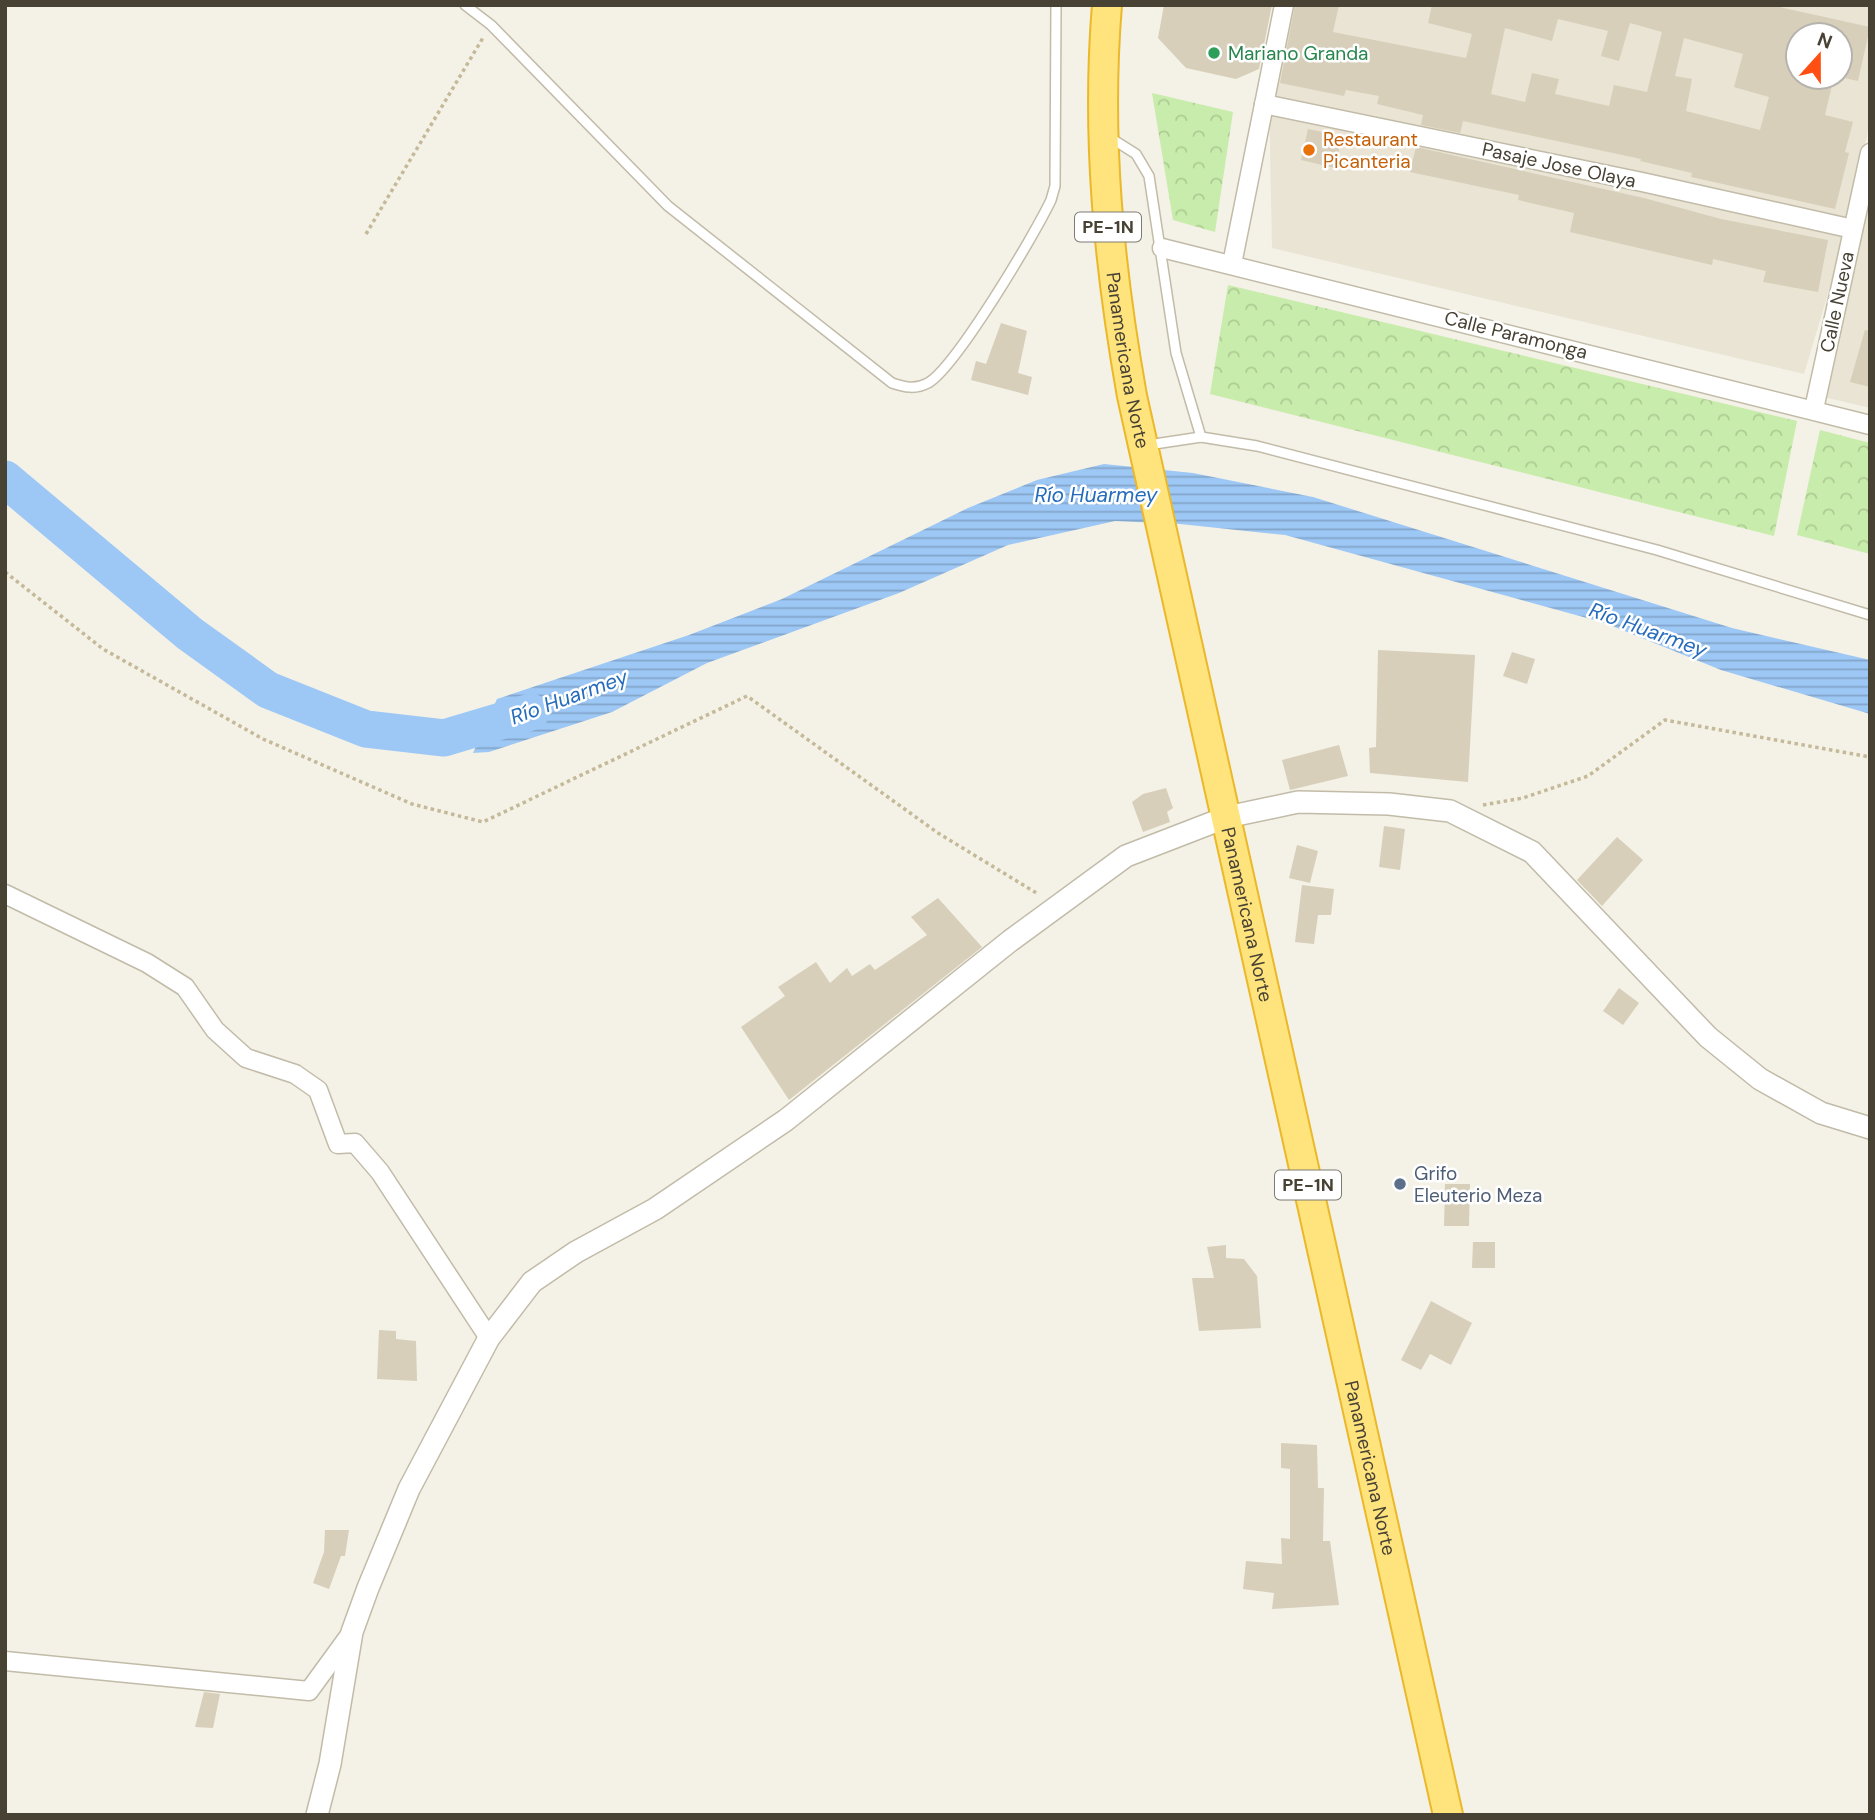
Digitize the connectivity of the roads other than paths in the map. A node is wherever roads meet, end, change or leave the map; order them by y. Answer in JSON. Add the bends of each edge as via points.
{"nodes":[{"id":1,"x":464,"y":5,"type":"edge"},
{"id":2,"x":1056,"y":5,"type":"edge"},
{"id":3,"x":1107,"y":5,"type":"edge"},
{"id":4,"x":1284,"y":5,"type":"edge"},
{"id":5,"x":1264,"y":104,"type":"junction"},
{"id":6,"x":1102,"y":134,"type":"junction"},
{"id":7,"x":1870,"y":153,"type":"edge"},
{"id":8,"x":1853,"y":229,"type":"junction"},
{"id":9,"x":1162,"y":248,"type":"junction"},
{"id":10,"x":1232,"y":264,"type":"junction"},
{"id":11,"x":1814,"y":409,"type":"junction"},
{"id":12,"x":1870,"y":425,"type":"edge"},
{"id":13,"x":1201,"y":437,"type":"junction"},
{"id":14,"x":1143,"y":446,"type":"junction"},
{"id":15,"x":1870,"y":615,"type":"edge"},
{"id":16,"x":1227,"y":817,"type":"junction"},
{"id":17,"x":5,"y":894,"type":"edge"},
{"id":18,"x":1870,"y":1128,"type":"edge"},
{"id":19,"x":489,"y":1338,"type":"junction"},
{"id":20,"x":352,"y":1632,"type":"junction"},
{"id":21,"x":5,"y":1661,"type":"edge"},
{"id":22,"x":317,"y":1815,"type":"edge"},
{"id":23,"x":1448,"y":1815,"type":"edge"}],
"edges":[{"from":1,"to":2,"type":"lane","via":[[491,25],[668,206],[892,383],[908,388],[940,375],[1051,200],[1055,186]]},
{"from":3,"to":6,"type":"highway","name":"Panamericana Norte","number":"PE-1N"},
{"from":4,"to":5,"type":"street"},
{"from":5,"to":8,"type":"street","name":"Pasaje Jose Olaya"},
{"from":5,"to":10,"type":"street"},
{"from":6,"to":9,"type":"lane","via":[[1136,154],[1144,165]]},
{"from":6,"to":14,"type":"highway","name":"Panamericana Norte","number":"PE-1N","via":[[1116,295]]},
{"from":7,"to":8,"type":"street","name":"Calle Nueva"},
{"from":8,"to":11,"type":"street","name":"Calle Nueva"},
{"from":9,"to":10,"type":"street","name":"Calle Paramonga"},
{"from":9,"to":13,"type":"lane","via":[[1176,353]]},
{"from":10,"to":11,"type":"street","name":"Calle Paramonga"},
{"from":11,"to":12,"type":"street","name":"Calle Paramonga"},
{"from":13,"to":14,"type":"lane"},
{"from":13,"to":15,"type":"lane","via":[[1257,446],[1657,550]]},
{"from":14,"to":16,"type":"highway","name":"Panamericana Norte","number":"PE-1N"},
{"from":16,"to":18,"type":"street","via":[[1298,802],[1450,811],[1532,852],[1708,1037],[1760,1079],[1821,1113]]},
{"from":16,"to":19,"type":"street","via":[[1126,856],[786,1120],[655,1209],[532,1282]]},
{"from":16,"to":23,"type":"highway","name":"Panamericana Norte","number":"PE-1N"},
{"from":17,"to":19,"type":"street","via":[[147,963],[185,987],[215,1030],[246,1058],[295,1073],[318,1090],[338,1144],[355,1143],[380,1172]]},
{"from":19,"to":20,"type":"street","via":[[409,1489]]},
{"from":20,"to":21,"type":"street","via":[[309,1690]]},
{"from":20,"to":22,"type":"street"}]}
